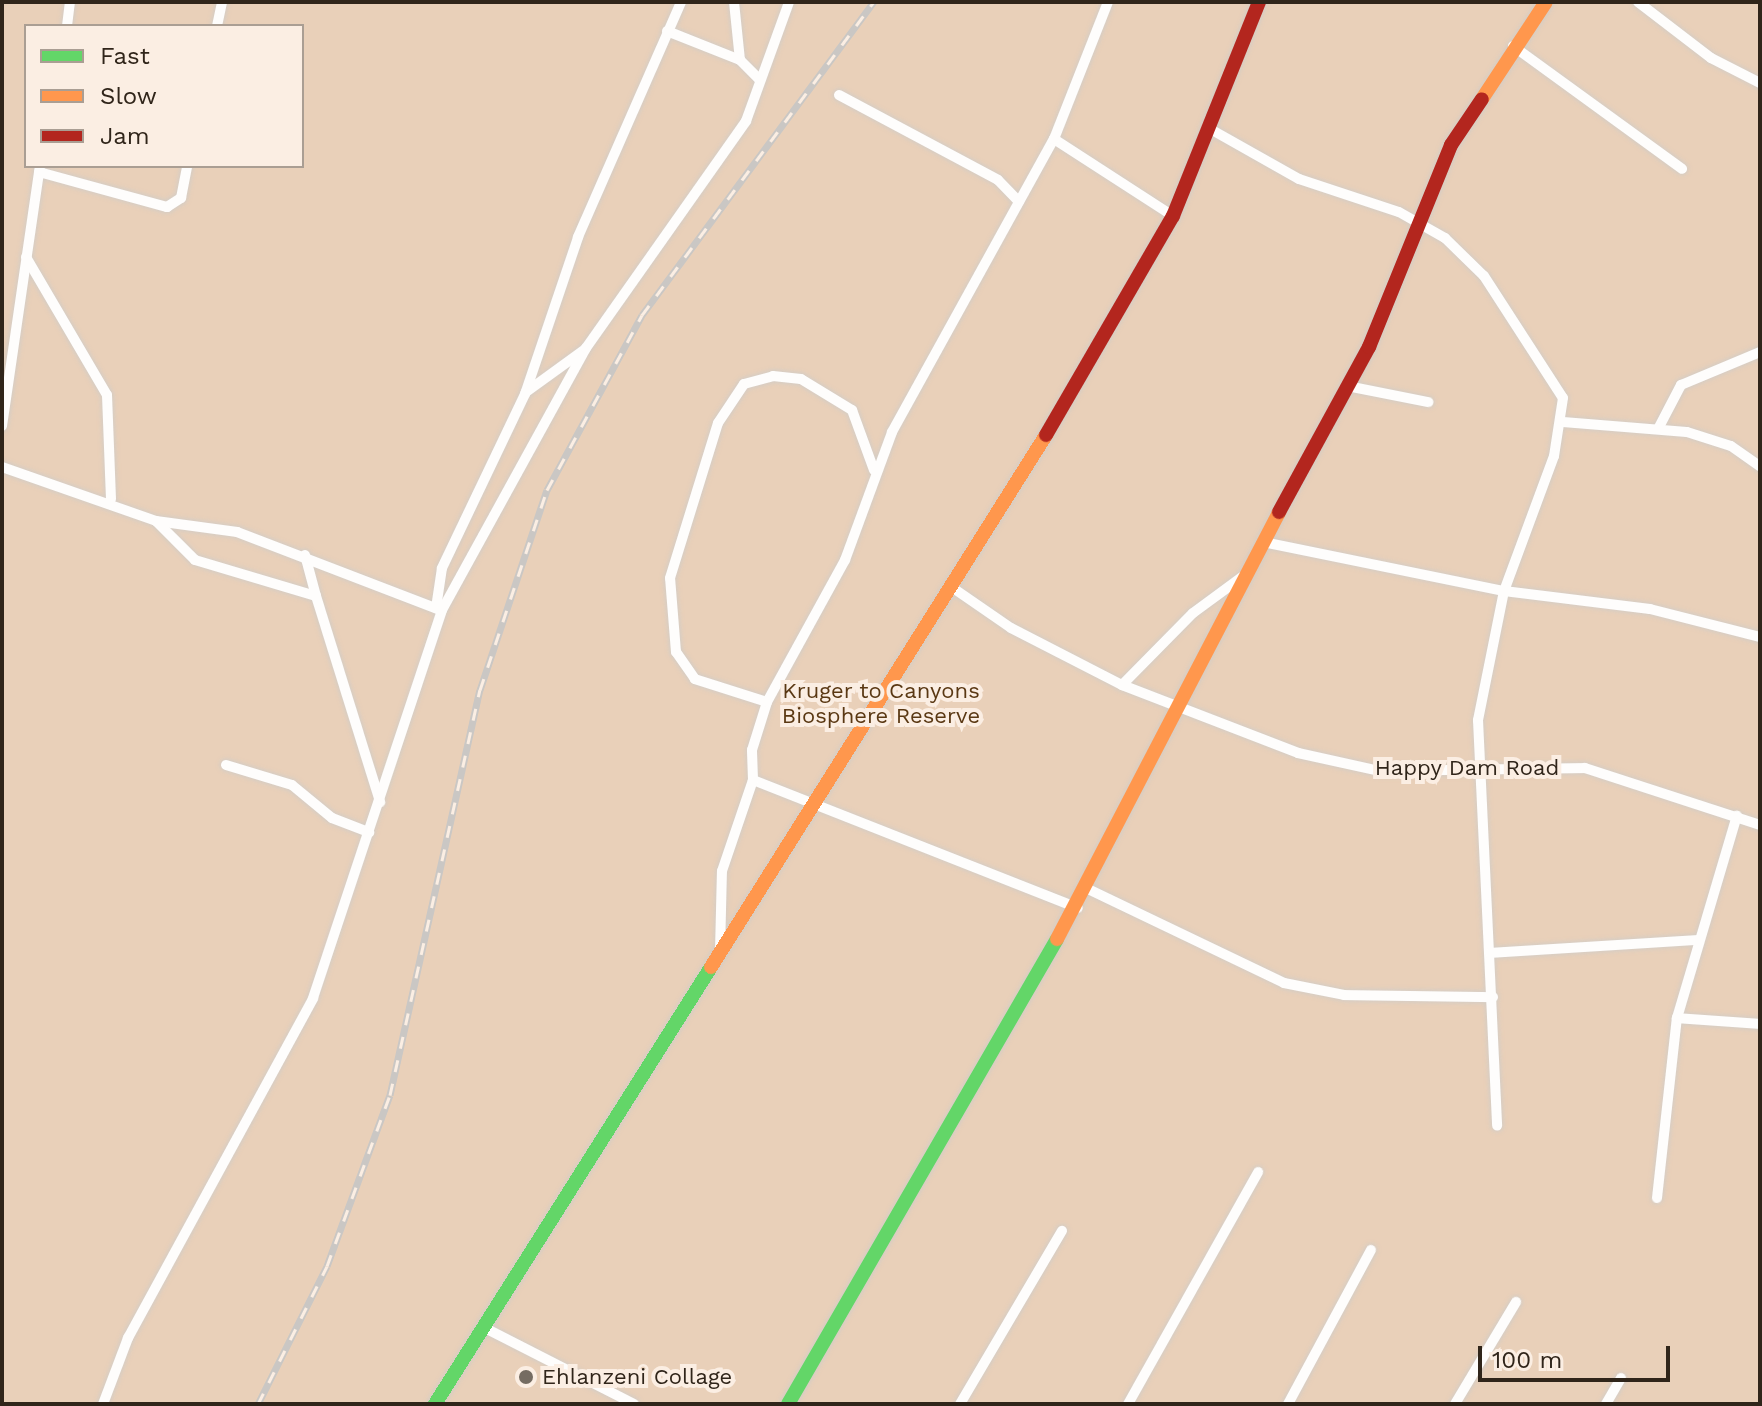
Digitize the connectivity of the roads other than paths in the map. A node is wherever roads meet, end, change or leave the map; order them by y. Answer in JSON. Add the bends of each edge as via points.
{"nodes":[{"id":1,"x":70,"y":2,"type":"edge"},
{"id":2,"x":222,"y":2,"type":"edge"},
{"id":3,"x":681,"y":2,"type":"edge"},
{"id":4,"x":734,"y":2,"type":"edge"},
{"id":5,"x":789,"y":2,"type":"edge"},
{"id":6,"x":1108,"y":2,"type":"edge"},
{"id":7,"x":1259,"y":2,"type":"edge"},
{"id":8,"x":1546,"y":2,"type":"edge"},
{"id":9,"x":1638,"y":2,"type":"edge"},
{"id":10,"x":67,"y":24,"type":"edge"},
{"id":11,"x":217,"y":24,"type":"edge"},
{"id":12,"x":667,"y":31,"type":"junction"},
{"id":13,"x":1513,"y":46,"type":"junction"},
{"id":14,"x":740,"y":60,"type":"junction"},
{"id":15,"x":759,"y":79,"type":"junction"},
{"id":16,"x":1760,"y":83,"type":"edge"},
{"id":17,"x":839,"y":95,"type":"dead end"},
{"id":18,"x":1212,"y":130,"type":"junction"},
{"id":19,"x":1054,"y":139,"type":"junction"},
{"id":20,"x":187,"y":168,"type":"edge"},
{"id":21,"x":40,"y":169,"type":"edge"},
{"id":22,"x":1682,"y":169,"type":"dead end"},
{"id":23,"x":1019,"y":202,"type":"junction"},
{"id":24,"x":1173,"y":216,"type":"junction"},
{"id":25,"x":1422,"y":222,"type":"junction"},
{"id":26,"x":26,"y":257,"type":"junction"},
{"id":27,"x":586,"y":348,"type":"junction"},
{"id":28,"x":1760,"y":352,"type":"edge"},
{"id":29,"x":1347,"y":386,"type":"junction"},
{"id":30,"x":525,"y":394,"type":"junction"},
{"id":31,"x":1428,"y":402,"type":"dead end"},
{"id":32,"x":1563,"y":422,"type":"junction"},
{"id":33,"x":2,"y":426,"type":"edge"},
{"id":34,"x":1658,"y":429,"type":"junction"},
{"id":35,"x":1760,"y":466,"type":"edge"},
{"id":36,"x":2,"y":467,"type":"edge"},
{"id":37,"x":874,"y":470,"type":"junction"},
{"id":38,"x":111,"y":499,"type":"junction"},
{"id":39,"x":156,"y":521,"type":"junction"},
{"id":40,"x":1268,"y":543,"type":"junction"},
{"id":41,"x":305,"y":555,"type":"junction"},
{"id":42,"x":1251,"y":571,"type":"junction"},
{"id":43,"x":953,"y":588,"type":"junction"},
{"id":44,"x":1504,"y":591,"type":"junction"},
{"id":45,"x":316,"y":596,"type":"junction"},
{"id":46,"x":439,"y":609,"type":"junction"},
{"id":47,"x":1760,"y":637,"type":"edge"},
{"id":48,"x":1122,"y":685,"type":"junction"},
{"id":49,"x":767,"y":702,"type":"junction"},
{"id":50,"x":1174,"y":708,"type":"junction"},
{"id":51,"x":226,"y":765,"type":"dead end"},
{"id":52,"x":1477,"y":767,"type":"junction"},
{"id":53,"x":753,"y":780,"type":"junction"},
{"id":54,"x":380,"y":802,"type":"junction"},
{"id":55,"x":812,"y":805,"type":"junction"},
{"id":56,"x":1737,"y":816,"type":"junction"},
{"id":57,"x":1760,"y":825,"type":"edge"},
{"id":58,"x":369,"y":832,"type":"junction"},
{"id":59,"x":1088,"y":889,"type":"junction"},
{"id":60,"x":1078,"y":908,"type":"junction"},
{"id":61,"x":1698,"y":940,"type":"junction"},
{"id":62,"x":1490,"y":953,"type":"junction"},
{"id":63,"x":720,"y":955,"type":"junction"},
{"id":64,"x":1493,"y":997,"type":"junction"},
{"id":65,"x":1677,"y":1018,"type":"junction"},
{"id":66,"x":1760,"y":1024,"type":"edge"},
{"id":67,"x":1497,"y":1126,"type":"dead end"},
{"id":68,"x":1258,"y":1172,"type":"dead end"},
{"id":69,"x":1657,"y":1198,"type":"dead end"},
{"id":70,"x":1062,"y":1231,"type":"dead end"},
{"id":71,"x":1371,"y":1250,"type":"dead end"},
{"id":72,"x":1516,"y":1302,"type":"dead end"},
{"id":73,"x":485,"y":1328,"type":"junction"},
{"id":74,"x":1621,"y":1378,"type":"dead end"},
{"id":75,"x":103,"y":1404,"type":"edge"},
{"id":76,"x":435,"y":1404,"type":"edge"},
{"id":77,"x":634,"y":1404,"type":"edge"},
{"id":78,"x":788,"y":1404,"type":"edge"},
{"id":79,"x":960,"y":1404,"type":"edge"},
{"id":80,"x":1128,"y":1404,"type":"edge"},
{"id":81,"x":1288,"y":1404,"type":"edge"},
{"id":82,"x":1455,"y":1404,"type":"edge"},
{"id":83,"x":1606,"y":1404,"type":"edge"}],
"edges":[{"from":1,"to":10,"type":"street"},
{"from":2,"to":11,"type":"street"},
{"from":3,"to":12,"type":"street"},
{"from":4,"to":14,"type":"street"},
{"from":5,"to":15,"type":"street"},
{"from":6,"to":19,"type":"street"},
{"from":7,"to":18,"type":"street"},
{"from":8,"to":13,"type":"street"},
{"from":9,"to":16,"type":"street","via":[[1711,58]]},
{"from":12,"to":14,"type":"street"},
{"from":12,"to":30,"type":"street","via":[[578,237]]},
{"from":13,"to":22,"type":"street"},
{"from":13,"to":25,"type":"street","via":[[1451,145]]},
{"from":14,"to":15,"type":"street"},
{"from":15,"to":27,"type":"street","via":[[732,144]]},
{"from":17,"to":23,"type":"street","via":[[998,180]]},
{"from":18,"to":24,"type":"street"},
{"from":18,"to":25,"type":"street","via":[[1308,183]]},
{"from":19,"to":23,"type":"street"},
{"from":19,"to":24,"type":"street"},
{"from":20,"to":21,"type":"street","via":[[181,198],[167,207]]},
{"from":21,"to":26,"type":"street"},
{"from":23,"to":37,"type":"street"},
{"from":24,"to":43,"type":"street"},
{"from":25,"to":29,"type":"street"},
{"from":25,"to":32,"type":"street","via":[[1484,276],[1559,388]]},
{"from":26,"to":33,"type":"street"},
{"from":26,"to":38,"type":"street","via":[[107,395]]},
{"from":27,"to":30,"type":"street"},
{"from":27,"to":46,"type":"street"},
{"from":28,"to":34,"type":"street","via":[[1681,385]]},
{"from":29,"to":31,"type":"street"},
{"from":29,"to":40,"type":"street"},
{"from":30,"to":46,"type":"street","via":[[454,538]]},
{"from":32,"to":34,"type":"street"},
{"from":32,"to":44,"type":"street"},
{"from":34,"to":35,"type":"street","via":[[1710,437]]},
{"from":36,"to":38,"type":"street"},
{"from":37,"to":49,"type":"street","via":[[845,560]]},
{"from":37,"to":49,"type":"street","via":[[852,410],[801,379],[765,376],[744,384],[718,423],[670,578],[676,652],[695,679]]},
{"from":38,"to":39,"type":"street"},
{"from":39,"to":41,"type":"street","via":[[213,526]]},
{"from":39,"to":45,"type":"street","via":[[195,560]]},
{"from":40,"to":42,"type":"street"},
{"from":40,"to":44,"type":"street"},
{"from":41,"to":45,"type":"street"},
{"from":41,"to":46,"type":"street"},
{"from":42,"to":48,"type":"street","via":[[1193,613]]},
{"from":42,"to":50,"type":"street"},
{"from":43,"to":48,"type":"street","name":"Happy Dam Road","via":[[1011,628]]},
{"from":43,"to":55,"type":"street"},
{"from":44,"to":47,"type":"street","via":[[1650,609]]},
{"from":44,"to":52,"type":"street","via":[[1485,670]]},
{"from":45,"to":54,"type":"street"},
{"from":46,"to":54,"type":"street"},
{"from":48,"to":50,"type":"street","name":"Happy Dam Road"},
{"from":49,"to":53,"type":"street","via":[[752,750]]},
{"from":50,"to":52,"type":"street","name":"Happy Dam Road","via":[[1342,766]]},
{"from":50,"to":59,"type":"street"},
{"from":51,"to":58,"type":"street","via":[[292,785],[332,818]]},
{"from":52,"to":56,"type":"street","name":"Happy Dam Road","via":[[1585,768]]},
{"from":52,"to":62,"type":"street"},
{"from":53,"to":55,"type":"street"},
{"from":53,"to":63,"type":"street","via":[[722,871]]},
{"from":54,"to":58,"type":"street"},
{"from":55,"to":60,"type":"street"},
{"from":55,"to":63,"type":"street"},
{"from":56,"to":57,"type":"street","name":"Happy Dam Road"},
{"from":56,"to":61,"type":"street"},
{"from":58,"to":75,"type":"street","via":[[290,1049],[128,1338]]},
{"from":59,"to":60,"type":"street"},
{"from":59,"to":64,"type":"street","via":[[1284,983],[1344,995]]},
{"from":60,"to":78,"type":"street","via":[[1020,995]]},
{"from":61,"to":62,"type":"street"},
{"from":61,"to":65,"type":"street"},
{"from":62,"to":64,"type":"street"},
{"from":63,"to":73,"type":"street"},
{"from":64,"to":67,"type":"street"},
{"from":65,"to":66,"type":"street"},
{"from":65,"to":69,"type":"street"},
{"from":68,"to":80,"type":"street"},
{"from":70,"to":79,"type":"street"},
{"from":71,"to":81,"type":"street"},
{"from":72,"to":82,"type":"street"},
{"from":73,"to":76,"type":"street"},
{"from":73,"to":77,"type":"street"},
{"from":74,"to":83,"type":"street"}]}
